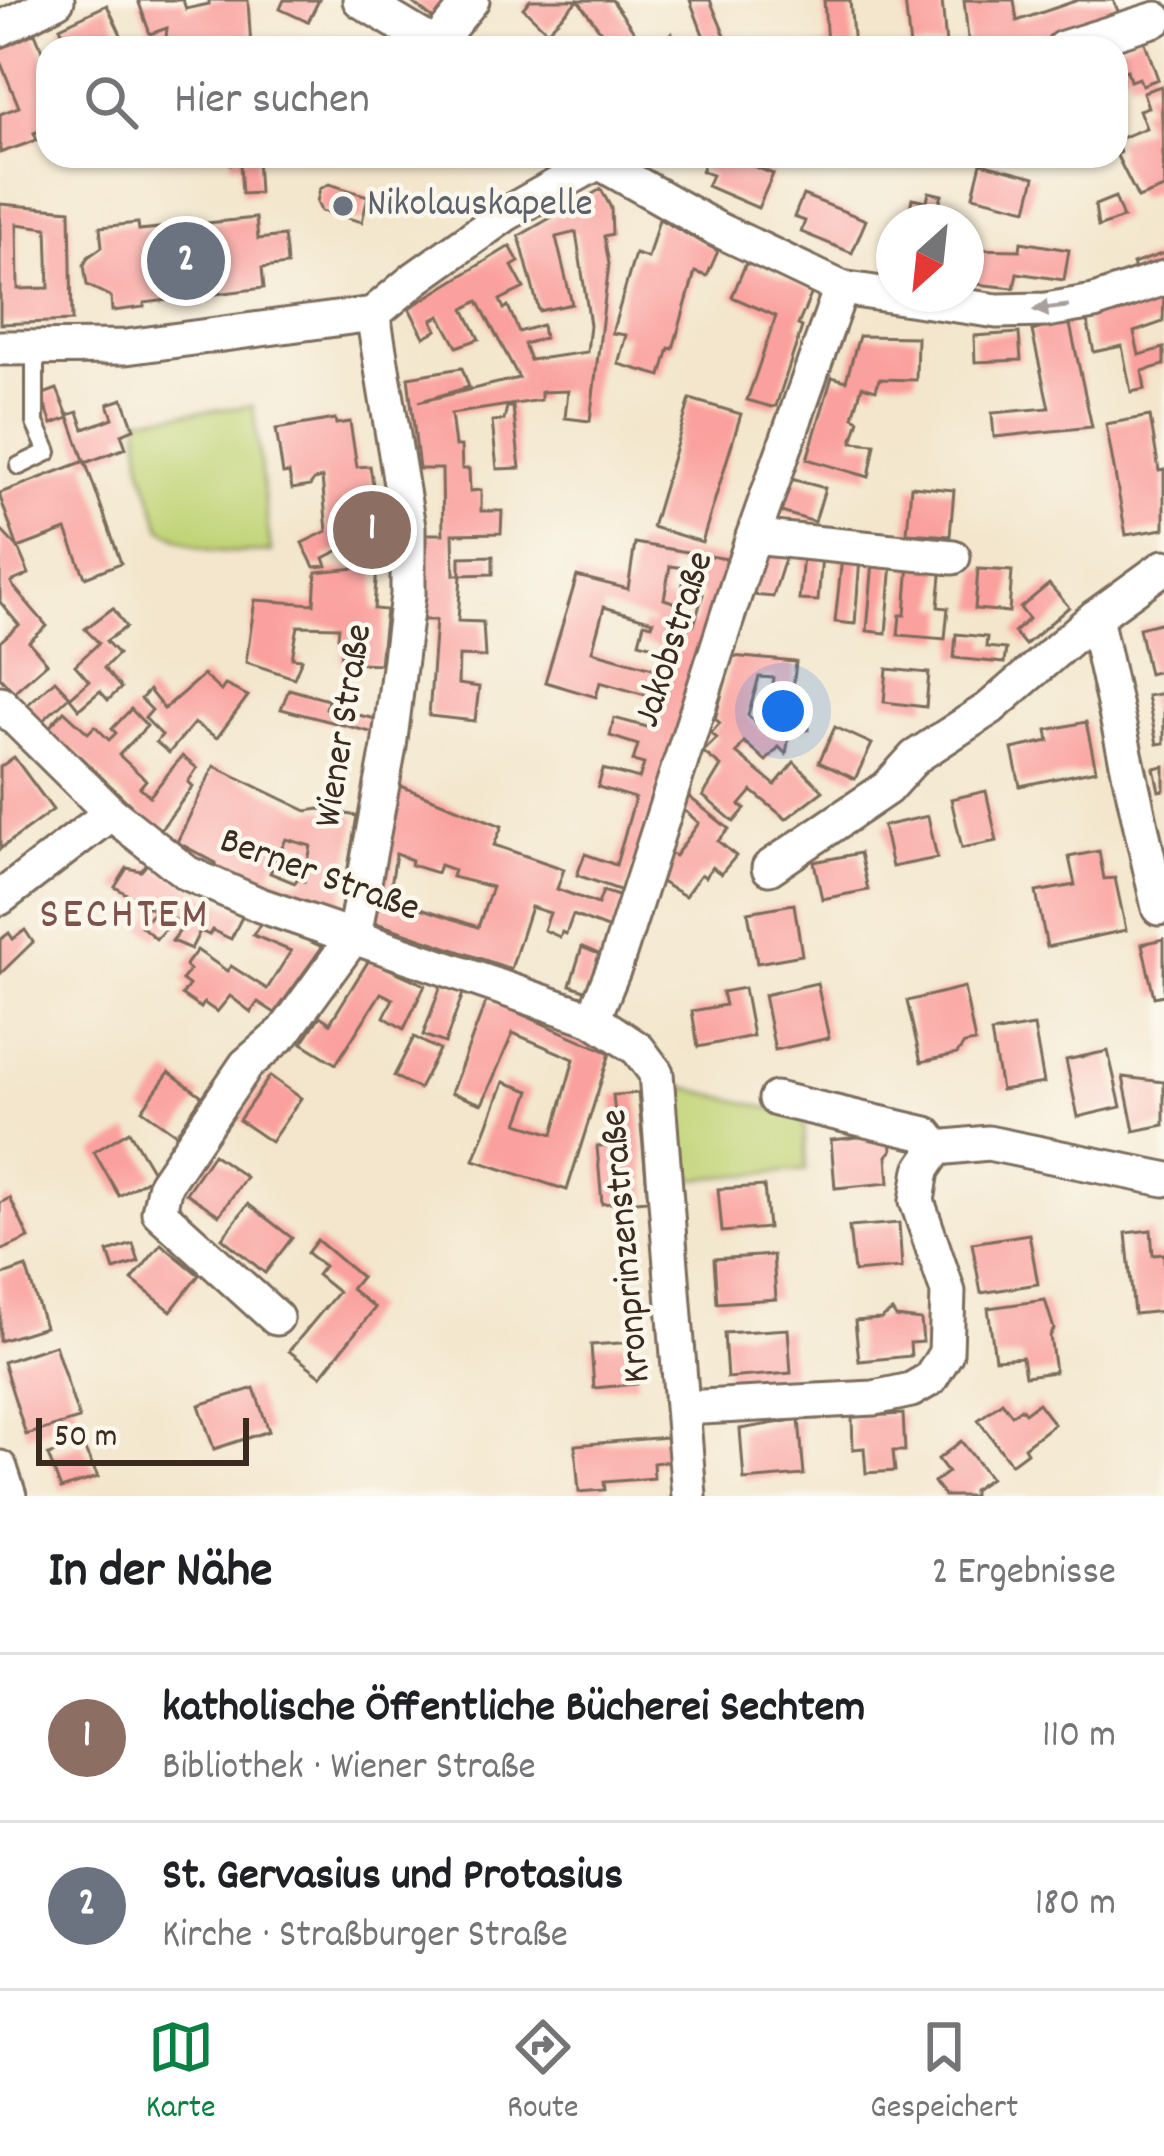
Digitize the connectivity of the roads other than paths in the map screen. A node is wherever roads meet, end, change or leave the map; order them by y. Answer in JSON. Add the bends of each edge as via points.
{"nodes":[{"id":1,"x":58,"y":0,"type":"edge"},
{"id":2,"x":360,"y":0,"type":"edge"},
{"id":3,"x":472,"y":0,"type":"edge"},
{"id":4,"x":1156,"y":17,"type":"edge"},
{"id":5,"x":0,"y":29,"type":"edge"},
{"id":6,"x":421,"y":36,"type":"edge"},
{"id":7,"x":445,"y":36,"type":"edge"},
{"id":8,"x":1099,"y":36,"type":"edge"},
{"id":9,"x":582,"y":168,"type":"edge"},
{"id":10,"x":616,"y":168,"type":"edge"},
{"id":11,"x":1164,"y":278,"type":"edge"},
{"id":12,"x":841,"y":288,"type":"junction"},
{"id":13,"x":374,"y":314,"type":"junction"},
{"id":14,"x":0,"y":348,"type":"edge"},
{"id":15,"x":35,"y":348,"type":"junction"},
{"id":16,"x":19,"y":466,"type":"dead end"},
{"id":17,"x":753,"y":537,"type":"junction"},
{"id":18,"x":953,"y":557,"type":"dead end"},
{"id":19,"x":1164,"y":567,"type":"edge"},
{"id":20,"x":1095,"y":617,"type":"junction"},
{"id":21,"x":0,"y":703,"type":"edge"},
{"id":22,"x":111,"y":813,"type":"junction"},
{"id":23,"x":769,"y":868,"type":"dead end"},
{"id":24,"x":0,"y":898,"type":"edge"},
{"id":25,"x":1159,"y":908,"type":"dead end"},
{"id":26,"x":354,"y":936,"type":"junction"},
{"id":27,"x":593,"y":1019,"type":"junction"},
{"id":28,"x":776,"y":1099,"type":"dead end"},
{"id":29,"x":937,"y":1148,"type":"junction"},
{"id":30,"x":1164,"y":1179,"type":"edge"},
{"id":31,"x":276,"y":1318,"type":"dead end"},
{"id":32,"x":683,"y":1408,"type":"junction"},
{"id":33,"x":0,"y":1468,"type":"edge"},
{"id":34,"x":9,"y":1496,"type":"edge"},
{"id":35,"x":689,"y":1496,"type":"edge"}],
"edges":[{"from":1,"to":5,"type":"street"},
{"from":2,"to":6,"type":"street"},
{"from":3,"to":7,"type":"street"},
{"from":4,"to":8,"type":"street"},
{"from":9,"to":13,"type":"street","via":[[506,214]]},
{"from":10,"to":12,"type":"street","via":[[715,228]]},
{"from":11,"to":12,"type":"street","one_way":true,"via":[[1046,310],[998,311]]},
{"from":12,"to":17,"type":"street","name":"Jakobstraße"},
{"from":13,"to":15,"type":"street","via":[[125,347]]},
{"from":13,"to":26,"type":"street","name":"Wiener Straße","via":[[408,527],[408,596]]},
{"from":14,"to":15,"type":"street"},
{"from":15,"to":16,"type":"lane","via":[[35,423],[48,452]]},
{"from":17,"to":18,"type":"street"},
{"from":17,"to":27,"type":"street","name":"Jakobstraße"},
{"from":19,"to":20,"type":"street"},
{"from":20,"to":23,"type":"street","via":[[990,708],[915,757],[887,788]]},
{"from":20,"to":25,"type":"street"},
{"from":21,"to":22,"type":"street","name":"Berner Straße"},
{"from":22,"to":24,"type":"street"},
{"from":22,"to":26,"type":"street","name":"Berner Straße","via":[[187,873]]},
{"from":26,"to":27,"type":"street","name":"Berner Straße"},
{"from":26,"to":31,"type":"street","via":[[284,1031],[246,1066],[165,1184],[159,1212]]},
{"from":27,"to":32,"type":"street","name":"Kronprinzenstraße","via":[[638,1049],[656,1073]]},
{"from":28,"to":29,"type":"street","via":[[926,1134]]},
{"from":29,"to":30,"type":"street","via":[[988,1143]]},
{"from":29,"to":32,"type":"street","via":[[922,1170],[917,1201],[948,1292],[946,1353],[930,1378],[874,1398]]},
{"from":32,"to":35,"type":"street","name":"Kronprinzenstraße"},
{"from":33,"to":34,"type":"street"}]}
